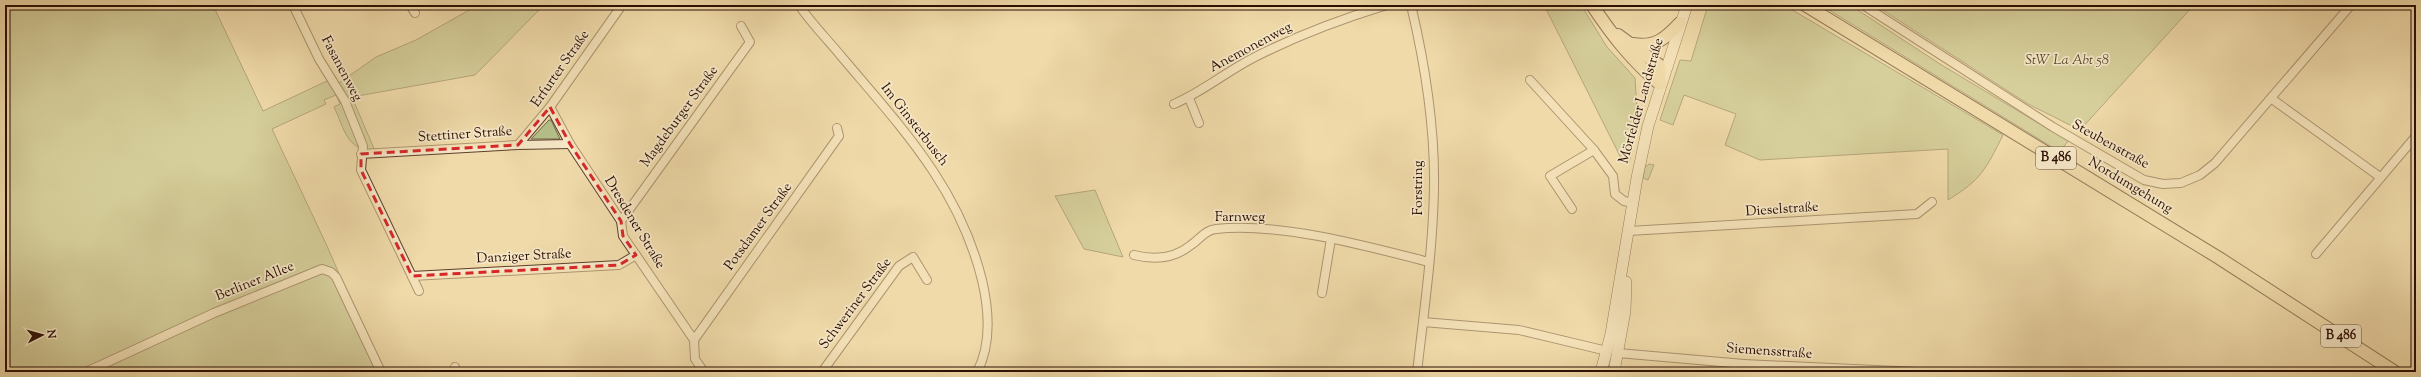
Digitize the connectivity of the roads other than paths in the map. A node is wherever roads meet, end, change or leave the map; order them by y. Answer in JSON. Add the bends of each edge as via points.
{"nodes":[{"id":1,"x":293,"y":5,"type":"edge"},
{"id":2,"x":410,"y":5,"type":"edge"},
{"id":3,"x":622,"y":5,"type":"edge"},
{"id":4,"x":799,"y":5,"type":"edge"},
{"id":5,"x":1387,"y":5,"type":"edge"},
{"id":6,"x":1411,"y":5,"type":"edge"},
{"id":7,"x":1592,"y":5,"type":"edge"},
{"id":8,"x":1687,"y":5,"type":"edge"},
{"id":9,"x":1804,"y":5,"type":"edge"},
{"id":10,"x":1863,"y":5,"type":"edge"},
{"id":11,"x":2351,"y":5,"type":"edge"},
{"id":12,"x":415,"y":13,"type":"dead end"},
{"id":13,"x":1601,"y":18,"type":"junction"},
{"id":14,"x":1680,"y":23,"type":"junction"},
{"id":15,"x":741,"y":26,"type":"dead end"},
{"id":16,"x":1630,"y":44,"type":"junction"},
{"id":17,"x":1530,"y":80,"type":"dead end"},
{"id":18,"x":1660,"y":84,"type":"junction"},
{"id":19,"x":1189,"y":98,"type":"junction"},
{"id":20,"x":2272,"y":99,"type":"junction"},
{"id":21,"x":1174,"y":104,"type":"dead end"},
{"id":22,"x":550,"y":107,"type":"junction"},
{"id":23,"x":1198,"y":123,"type":"dead end"},
{"id":24,"x":837,"y":128,"type":"dead end"},
{"id":25,"x":2416,"y":136,"type":"edge"},
{"id":26,"x":518,"y":144,"type":"junction"},
{"id":27,"x":570,"y":144,"type":"junction"},
{"id":28,"x":1594,"y":150,"type":"junction"},
{"id":29,"x":361,"y":154,"type":"junction"},
{"id":30,"x":2380,"y":177,"type":"junction"},
{"id":31,"x":1633,"y":202,"type":"junction"},
{"id":32,"x":1932,"y":202,"type":"dead end"},
{"id":33,"x":1572,"y":209,"type":"dead end"},
{"id":34,"x":621,"y":221,"type":"junction"},
{"id":35,"x":1629,"y":231,"type":"junction"},
{"id":36,"x":1331,"y":239,"type":"junction"},
{"id":37,"x":2316,"y":254,"type":"dead end"},
{"id":38,"x":636,"y":255,"type":"junction"},
{"id":39,"x":1134,"y":255,"type":"dead end"},
{"id":40,"x":1429,"y":262,"type":"junction"},
{"id":41,"x":412,"y":276,"type":"junction"},
{"id":42,"x":927,"y":280,"type":"dead end"},
{"id":43,"x":419,"y":291,"type":"dead end"},
{"id":44,"x":1322,"y":293,"type":"dead end"},
{"id":45,"x":1423,"y":322,"type":"junction"},
{"id":46,"x":694,"y":340,"type":"junction"},
{"id":47,"x":1613,"y":352,"type":"junction"},
{"id":48,"x":1744,"y":368,"type":"edge"},
{"id":49,"x":86,"y":372,"type":"edge"},
{"id":50,"x":381,"y":372,"type":"edge"},
{"id":51,"x":704,"y":372,"type":"edge"},
{"id":52,"x":822,"y":372,"type":"edge"},
{"id":53,"x":977,"y":372,"type":"edge"},
{"id":54,"x":1353,"y":372,"type":"edge"},
{"id":55,"x":1391,"y":372,"type":"edge"},
{"id":56,"x":1417,"y":372,"type":"edge"},
{"id":57,"x":1601,"y":372,"type":"edge"},
{"id":58,"x":1614,"y":372,"type":"edge"},
{"id":59,"x":1918,"y":372,"type":"edge"},
{"id":60,"x":2395,"y":372,"type":"edge"}],
"edges":[{"from":1,"to":29,"type":"street","name":"Fasanenweg","via":[[319,59],[345,101],[363,146]]},
{"from":2,"to":12,"type":"street"},
{"from":3,"to":22,"type":"street","name":"Erfurter Straße"},
{"from":4,"to":53,"type":"street","name":"Im Ginsterbusch","via":[[914,142],[955,206],[974,250],[987,306],[986,346]]},
{"from":5,"to":19,"type":"street","name":"Anemonenweg","via":[[1283,43],[1225,74]]},
{"from":6,"to":40,"type":"street","name":"Forstring","via":[[1422,59],[1432,141],[1434,188]]},
{"from":7,"to":13,"type":"main road"},
{"from":8,"to":14,"type":"main road","name":"Mörfelder Landstraße"},
{"from":9,"to":60,"type":"main road","name":"Nordumgehung","number":"B 486","via":[[2220,258]]},
{"from":10,"to":20,"type":"street","name":"Steubenstraße","via":[[2053,127],[2134,175],[2154,182],[2181,183],[2208,170]]},
{"from":11,"to":20,"type":"street","name":"Steubenstraße"},
{"from":13,"to":16,"type":"main road"},
{"from":13,"to":18,"type":"main road","via":[[1625,52]]},
{"from":14,"to":16,"type":"main road","via":[[1668,37],[1656,44]]},
{"from":14,"to":18,"type":"main road","name":"Mörfelder Landstraße"},
{"from":15,"to":34,"type":"street","name":"Magdeburger Straße","via":[[750,42]]},
{"from":16,"to":18,"type":"main road","via":[[1659,65]]},
{"from":17,"to":28,"type":"street"},
{"from":18,"to":31,"type":"main road","name":"Mörfelder Landstraße","via":[[1642,153]]},
{"from":19,"to":21,"type":"street","name":"Anemonenweg"},
{"from":19,"to":23,"type":"street"},
{"from":20,"to":30,"type":"street"},
{"from":22,"to":26,"type":"street","name":"Erfurter Straße"},
{"from":22,"to":27,"type":"street","name":"Dresdener Straße"},
{"from":24,"to":46,"type":"street","name":"Potsdamer Straße","via":[[839,136]]},
{"from":25,"to":30,"type":"street"},
{"from":26,"to":27,"type":"street","name":"Stettiner Straße"},
{"from":26,"to":29,"type":"street","name":"Stettiner Straße"},
{"from":27,"to":34,"type":"street","name":"Dresdener Straße"},
{"from":28,"to":31,"type":"street","via":[[1613,176],[1615,194]]},
{"from":28,"to":33,"type":"street","via":[[1550,176]]},
{"from":29,"to":41,"type":"street","via":[[361,170]]},
{"from":30,"to":37,"type":"street"},
{"from":31,"to":35,"type":"main road","name":"Mörfelder Landstraße"},
{"from":32,"to":35,"type":"street","name":"Dieselstraße","via":[[1917,214]]},
{"from":34,"to":38,"type":"street","name":"Dresdener Straße","via":[[623,236]]},
{"from":35,"to":47,"type":"main road","name":"Mörfelder Landstraße","via":[[1611,334]]},
{"from":35,"to":47,"type":"main road","name":"Mörfelder Landstraße","via":[[1625,311]]},
{"from":36,"to":39,"type":"street","name":"Farnweg","via":[[1260,229],[1214,229],[1174,255],[1150,259]]},
{"from":36,"to":40,"type":"street","name":"Farnweg"},
{"from":36,"to":44,"type":"street"},
{"from":38,"to":41,"type":"street","name":"Danziger Straße","via":[[619,265]]},
{"from":38,"to":46,"type":"street","name":"Dresdener Straße"},
{"from":40,"to":45,"type":"street","name":"Forstring"},
{"from":41,"to":43,"type":"street"},
{"from":42,"to":52,"type":"street","name":"Schweriner Straße","via":[[913,257],[899,266]]},
{"from":45,"to":47,"type":"street","name":"Siemensstraße","via":[[1519,330]]},
{"from":45,"to":56,"type":"street","name":"Forstring"},
{"from":46,"to":51,"type":"street","name":"Dresdener Straße","via":[[695,359]]},
{"from":47,"to":48,"type":"street","name":"Siemensstraße"},
{"from":47,"to":57,"type":"main road","name":"Mörfelder Landstraße"},
{"from":47,"to":58,"type":"main road","name":"Mörfelder Landstraße"},
{"from":48,"to":59,"type":"street","name":"Siemensstraße"},
{"from":49,"to":50,"type":"street","name":"Berliner Allee","via":[[214,313],[322,269],[336,277]]},
{"from":54,"to":55,"type":"street"}]}
